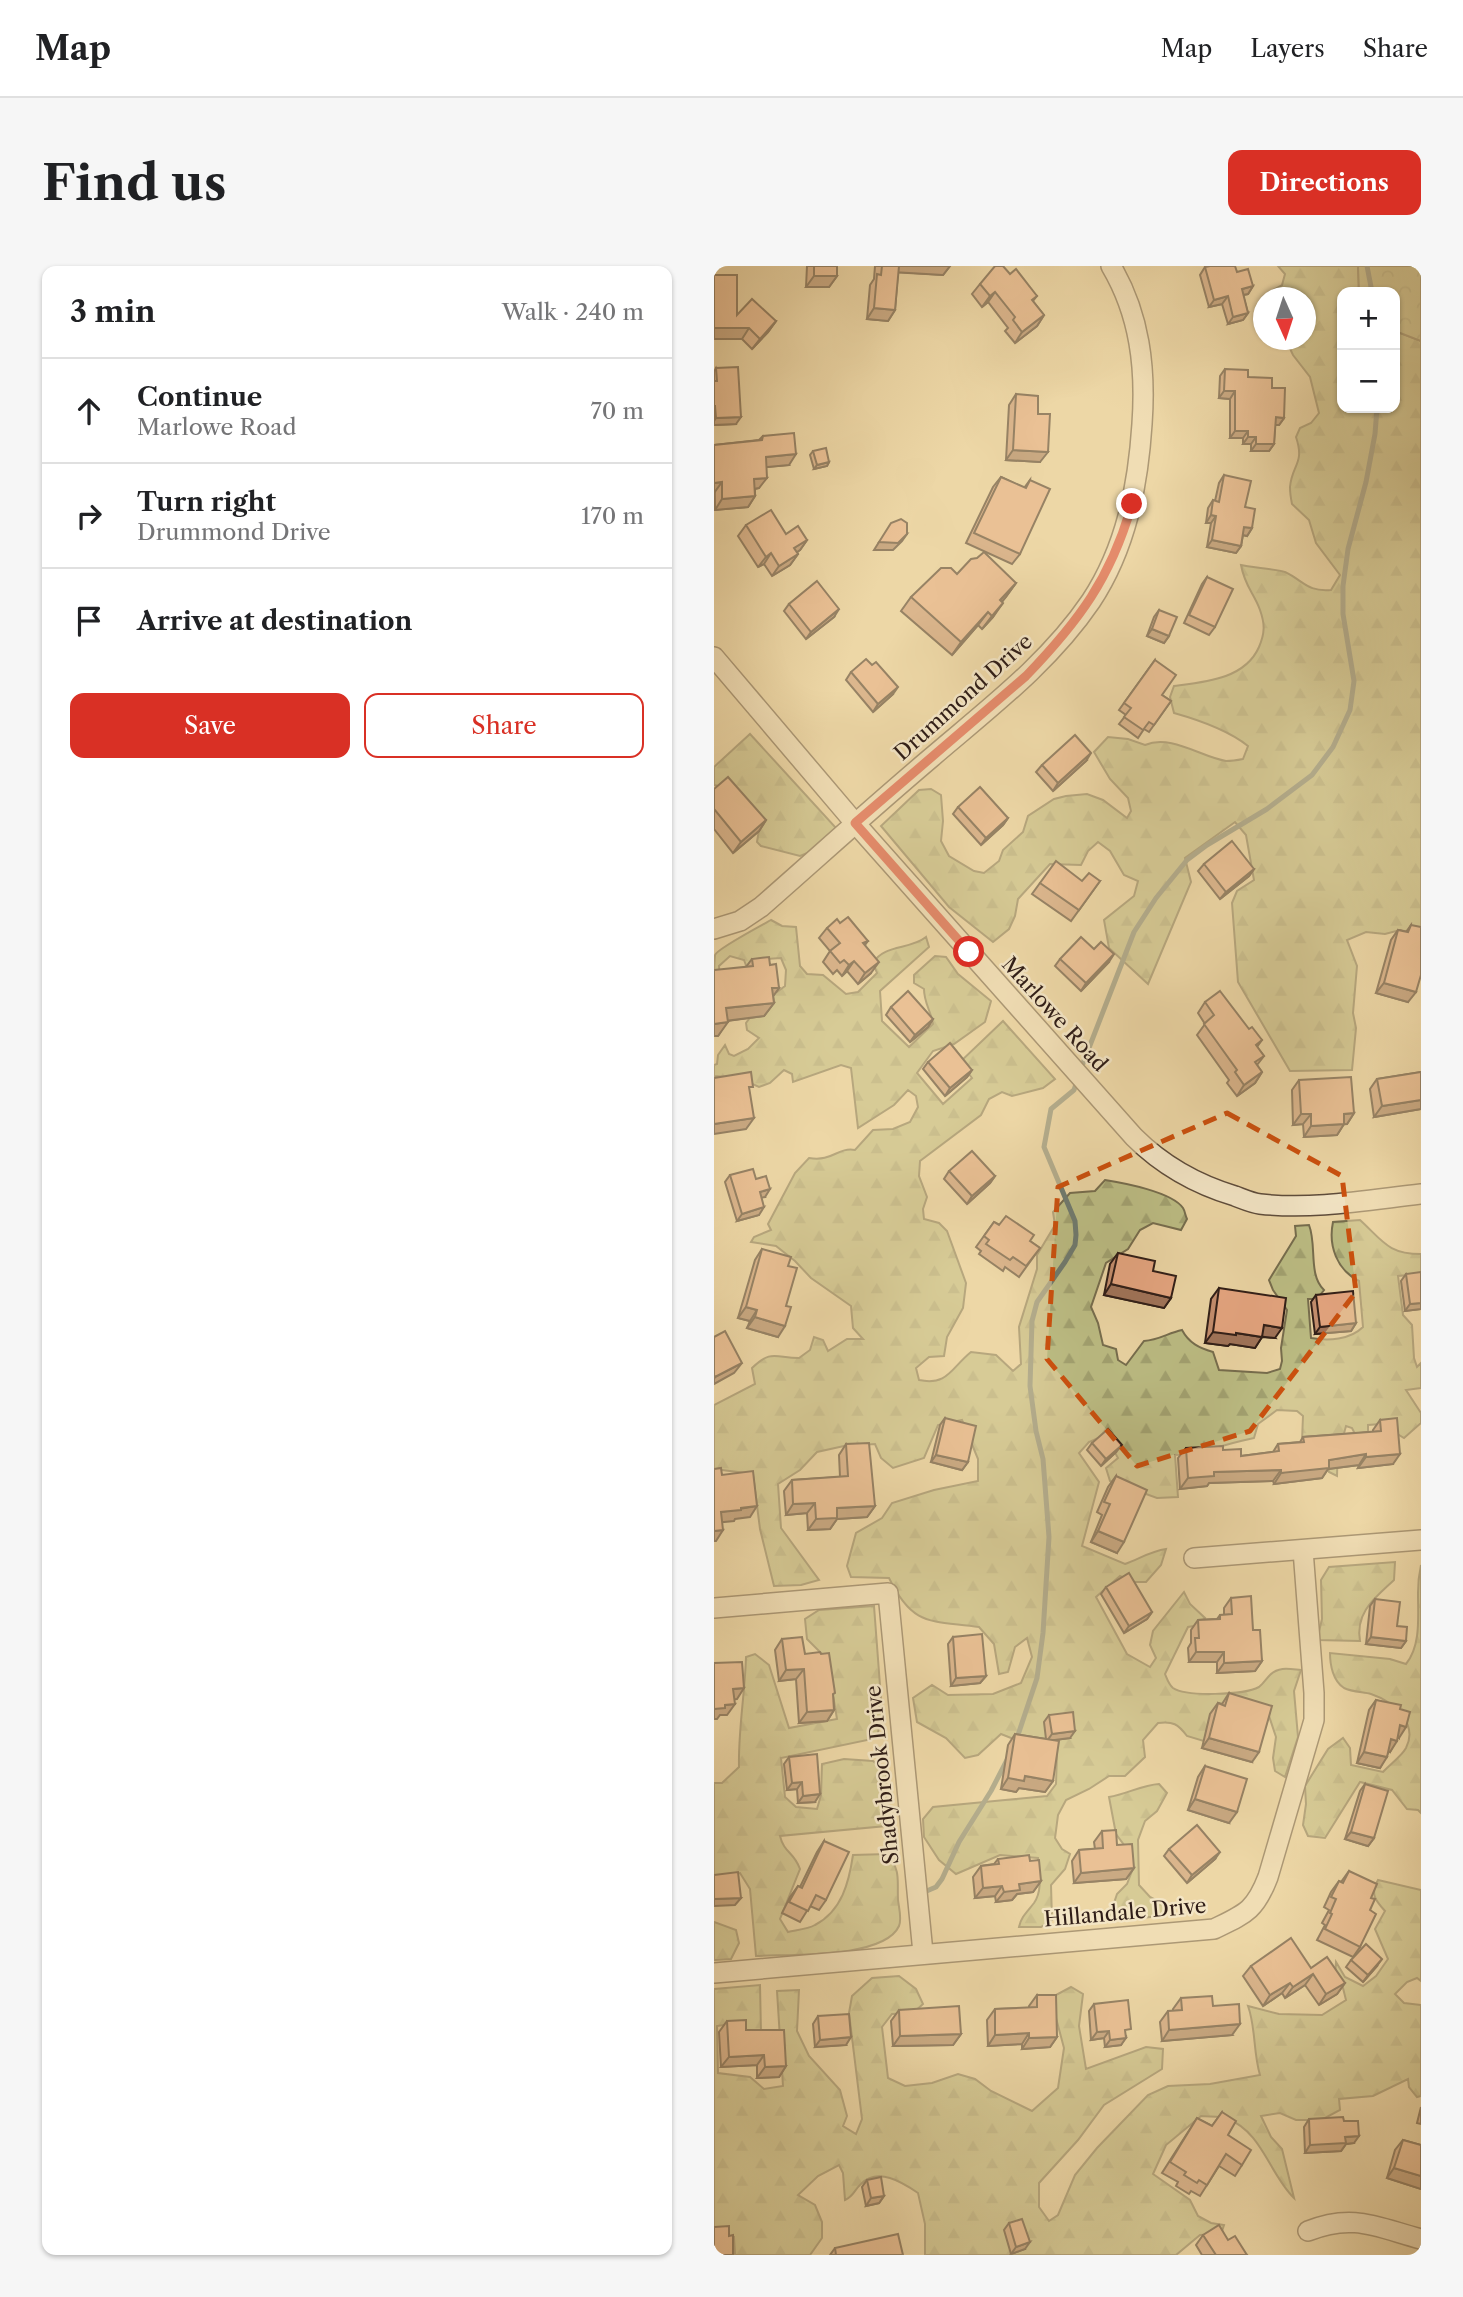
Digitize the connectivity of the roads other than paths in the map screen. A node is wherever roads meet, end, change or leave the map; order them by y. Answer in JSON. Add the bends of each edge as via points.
{"nodes":[{"id":1,"x":1111,"y":266,"type":"edge"},
{"id":2,"x":714,"y":657,"type":"edge"},
{"id":3,"x":855,"y":823,"type":"junction"},
{"id":4,"x":714,"y":929,"type":"edge"},
{"id":5,"x":1421,"y":1194,"type":"edge"},
{"id":6,"x":1421,"y":1540,"type":"edge"},
{"id":7,"x":1303,"y":1550,"type":"junction"},
{"id":8,"x":1195,"y":1558,"type":"dead end"},
{"id":9,"x":714,"y":1608,"type":"edge"},
{"id":10,"x":923,"y":1953,"type":"junction"},
{"id":11,"x":714,"y":1973,"type":"edge"},
{"id":12,"x":1308,"y":2231,"type":"dead end"},
{"id":13,"x":1421,"y":2239,"type":"edge"}],
"edges":[{"from":1,"to":3,"type":"street","name":"Drummond Drive","via":[[1132,311],[1144,374],[1142,434],[1132,504],[1108,570],[1076,620],[1026,676]]},
{"from":2,"to":3,"type":"street","name":"Marlowe Road"},
{"from":3,"to":4,"type":"street","name":"Drummond Drive","via":[[761,907],[740,921]]},
{"from":3,"to":5,"type":"street","name":"Marlowe Road","via":[[1134,1137],[1163,1163],[1211,1189],[1259,1204],[1319,1205]]},
{"from":6,"to":7,"type":"street"},
{"from":7,"to":8,"type":"street"},
{"from":7,"to":10,"type":"street","name":"Hillandale Drive","via":[[1314,1720],[1261,1898],[1244,1915],[1214,1929]]},
{"from":9,"to":10,"type":"street","name":"Shadybrook Drive","via":[[888,1593]]},
{"from":10,"to":11,"type":"street","name":"Hillandale Drive"},
{"from":12,"to":13,"type":"street","via":[[1342,2221],[1357,2222]]}]}
